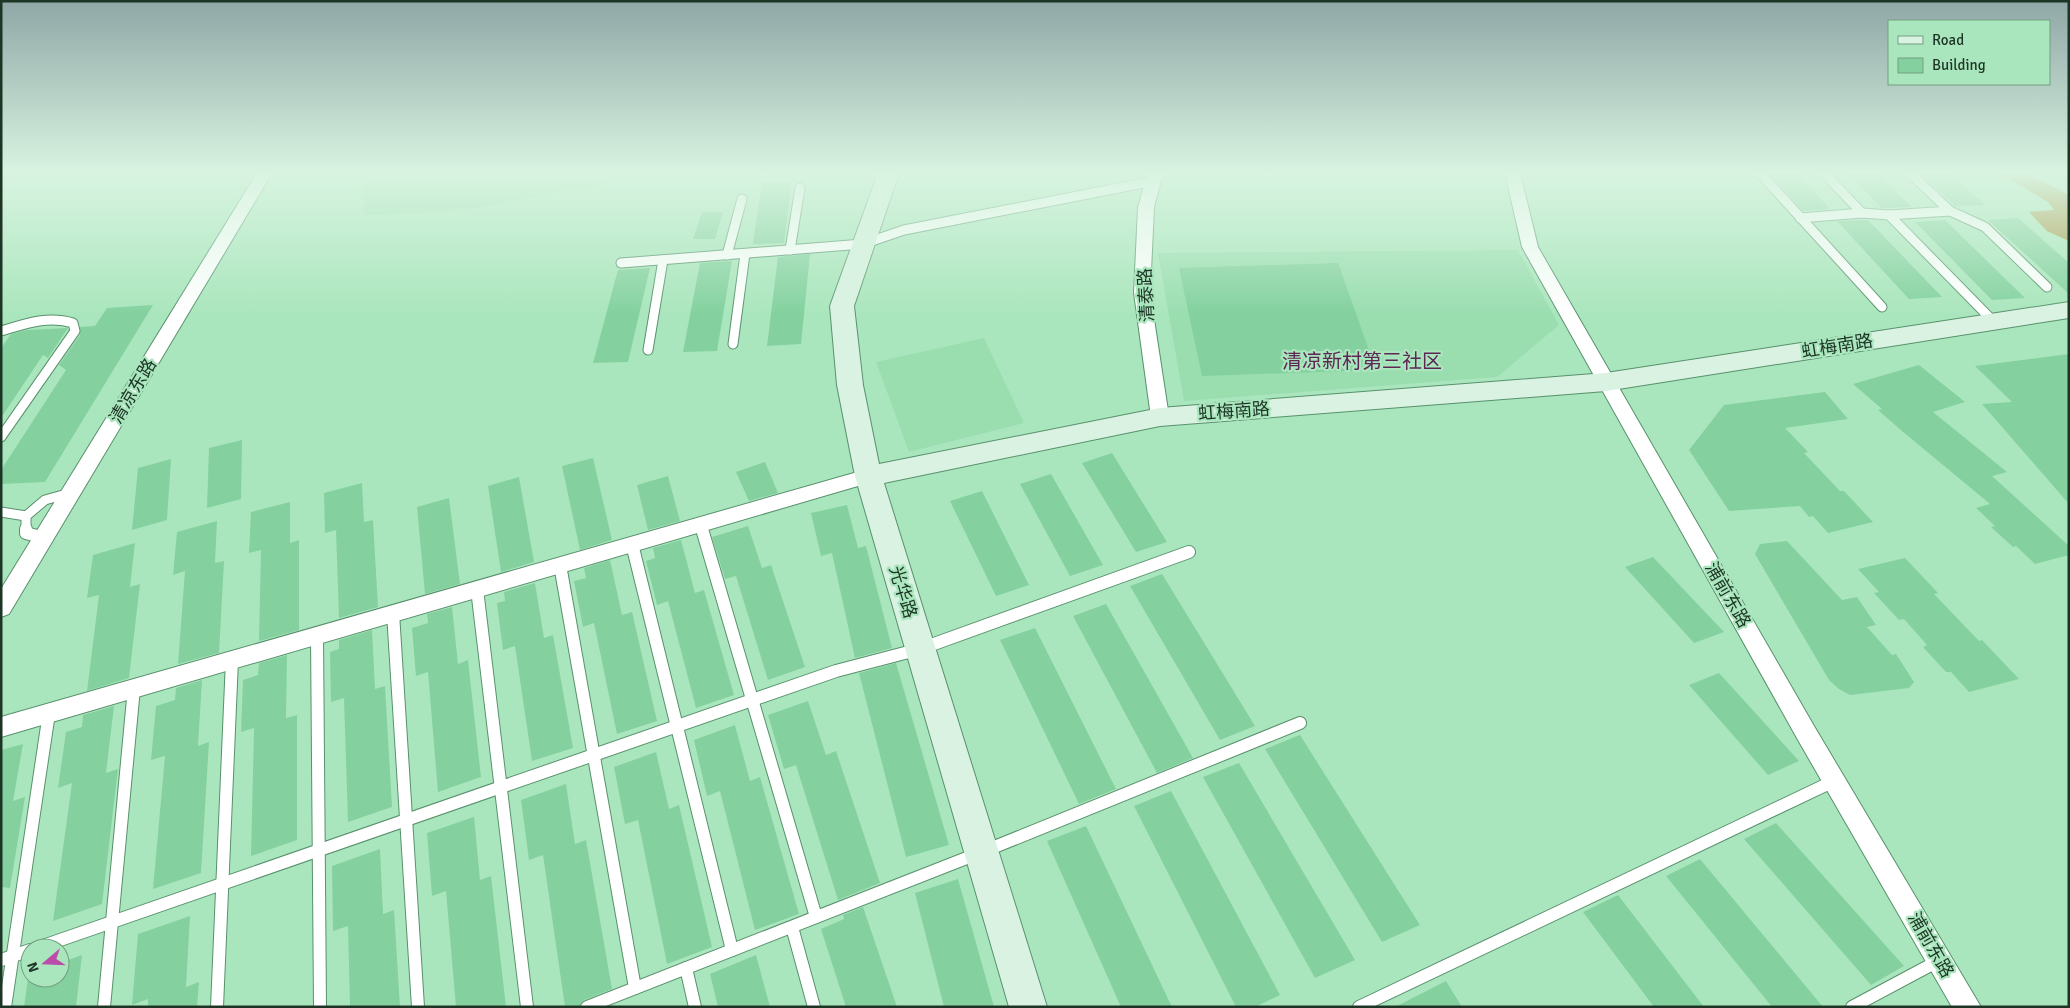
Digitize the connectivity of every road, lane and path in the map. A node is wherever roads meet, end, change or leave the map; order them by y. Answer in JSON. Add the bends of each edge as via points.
{"nodes":[{"id":1,"x":236,"y":220,"type":"edge"},
{"id":2,"x":736,"y":220,"type":"edge"},
{"id":3,"x":795,"y":220,"type":"edge"},
{"id":4,"x":872,"y":220,"type":"edge"},
{"id":5,"x":951,"y":220,"type":"edge"},
{"id":6,"x":1145,"y":220,"type":"edge"},
{"id":7,"x":1523,"y":220,"type":"edge"},
{"id":8,"x":1802,"y":220,"type":"edge"},
{"id":9,"x":1894,"y":220,"type":"edge"},
{"id":10,"x":1970,"y":220,"type":"edge"},
{"id":11,"x":863,"y":244,"type":"junction"},
{"id":12,"x":790,"y":250,"type":"junction"},
{"id":13,"x":746,"y":254,"type":"junction"},
{"id":14,"x":727,"y":255,"type":"junction"},
{"id":15,"x":663,"y":260,"type":"junction"},
{"id":16,"x":621,"y":263,"type":"dead end"},
{"id":17,"x":2047,"y":287,"type":"dead end"},
{"id":18,"x":1882,"y":307,"type":"dead end"},
{"id":19,"x":2069,"y":310,"type":"edge"},
{"id":20,"x":1994,"y":322,"type":"junction"},
{"id":21,"x":2069,"y":325,"type":"edge"},
{"id":22,"x":1,"y":331,"type":"edge"},
{"id":23,"x":733,"y":344,"type":"dead end"},
{"id":24,"x":648,"y":350,"type":"dead end"},
{"id":25,"x":1606,"y":382,"type":"junction"},
{"id":26,"x":1160,"y":417,"type":"junction"},
{"id":27,"x":1,"y":437,"type":"edge"},
{"id":28,"x":868,"y":476,"type":"junction"},
{"id":29,"x":71,"y":492,"type":"junction"},
{"id":30,"x":1,"y":512,"type":"edge"},
{"id":31,"x":26,"y":516,"type":"junction"},
{"id":32,"x":701,"y":524,"type":"junction"},
{"id":33,"x":44,"y":538,"type":"junction"},
{"id":34,"x":632,"y":544,"type":"junction"},
{"id":35,"x":1189,"y":552,"type":"dead end"},
{"id":36,"x":560,"y":565,"type":"junction"},
{"id":37,"x":477,"y":589,"type":"junction"},
{"id":38,"x":1,"y":608,"type":"edge"},
{"id":39,"x":393,"y":613,"type":"junction"},
{"id":40,"x":317,"y":635,"type":"junction"},
{"id":41,"x":920,"y":649,"type":"junction"},
{"id":42,"x":232,"y":660,"type":"junction"},
{"id":43,"x":134,"y":688,"type":"junction"},
{"id":44,"x":752,"y":700,"type":"junction"},
{"id":45,"x":49,"y":713,"type":"junction"},
{"id":46,"x":1300,"y":723,"type":"dead end"},
{"id":47,"x":677,"y":726,"type":"junction"},
{"id":48,"x":1,"y":727,"type":"edge"},
{"id":49,"x":594,"y":755,"type":"junction"},
{"id":50,"x":1834,"y":781,"type":"junction"},
{"id":51,"x":501,"y":787,"type":"junction"},
{"id":52,"x":406,"y":820,"type":"junction"},
{"id":53,"x":319,"y":850,"type":"junction"},
{"id":54,"x":982,"y":852,"type":"junction"},
{"id":55,"x":222,"y":884,"type":"junction"},
{"id":56,"x":816,"y":917,"type":"junction"},
{"id":57,"x":112,"y":922,"type":"junction"},
{"id":58,"x":792,"y":927,"type":"junction"},
{"id":59,"x":65,"y":938,"type":"edge"},
{"id":60,"x":732,"y":950,"type":"junction"},
{"id":61,"x":20,"y":953,"type":"edge"},
{"id":62,"x":7,"y":958,"type":"edge"},
{"id":63,"x":1940,"y":960,"type":"junction"},
{"id":64,"x":686,"y":968,"type":"junction"},
{"id":65,"x":635,"y":988,"type":"junction"},
{"id":66,"x":5,"y":1007,"type":"edge"},
{"id":67,"x":104,"y":1007,"type":"edge"},
{"id":68,"x":217,"y":1007,"type":"edge"},
{"id":69,"x":320,"y":1007,"type":"edge"},
{"id":70,"x":418,"y":1007,"type":"edge"},
{"id":71,"x":527,"y":1007,"type":"edge"},
{"id":72,"x":587,"y":1007,"type":"edge"},
{"id":73,"x":695,"y":1007,"type":"edge"},
{"id":74,"x":814,"y":1007,"type":"edge"},
{"id":75,"x":1028,"y":1007,"type":"edge"},
{"id":76,"x":1359,"y":1007,"type":"edge"},
{"id":77,"x":1852,"y":1007,"type":"edge"},
{"id":78,"x":1967,"y":1007,"type":"edge"}],
"edges":[{"from":1,"to":29,"type":"street","name":"清凉东路"},
{"from":2,"to":14,"type":"lane"},
{"from":3,"to":12,"type":"lane"},
{"from":4,"to":11,"type":"street","name":"光华路"},
{"from":5,"to":11,"type":"lane","via":[[904,230]]},
{"from":6,"to":26,"type":"street","name":"清泰路","via":[[1142,293]]},
{"from":7,"to":25,"type":"street","name":"浦前东路","via":[[1530,247]]},
{"from":8,"to":18,"type":"lane"},
{"from":9,"to":20,"type":"lane"},
{"from":10,"to":17,"type":"lane","via":[[1985,227]]},
{"from":11,"to":12,"type":"lane"},
{"from":11,"to":28,"type":"street","name":"光华路","via":[[842,306],[850,385]]},
{"from":12,"to":13,"type":"lane"},
{"from":13,"to":14,"type":"lane"},
{"from":13,"to":23,"type":"lane"},
{"from":14,"to":15,"type":"lane"},
{"from":15,"to":16,"type":"lane"},
{"from":15,"to":24,"type":"lane"},
{"from":19,"to":20,"type":"street","name":"虹梅南路"},
{"from":20,"to":25,"type":"street","name":"虹梅南路"},
{"from":21,"to":25,"type":"street","name":"虹梅南路","via":[[1648,387]]},
{"from":22,"to":27,"type":"lane","via":[[45,319],[63,319],[73,323],[75,331]]},
{"from":25,"to":26,"type":"street","name":"虹梅南路"},
{"from":25,"to":50,"type":"street","name":"浦前东路"},
{"from":26,"to":28,"type":"street","name":"虹梅南路"},
{"from":28,"to":32,"type":"street"},
{"from":28,"to":41,"type":"street","name":"光华路"},
{"from":29,"to":31,"type":"lane","via":[[45,500]]},
{"from":29,"to":33,"type":"street","name":"清凉东路"},
{"from":30,"to":31,"type":"lane"},
{"from":31,"to":33,"type":"lane","via":[[26,533]]},
{"from":32,"to":34,"type":"street"},
{"from":32,"to":44,"type":"lane"},
{"from":33,"to":38,"type":"street","name":"清凉东路"},
{"from":34,"to":36,"type":"street"},
{"from":34,"to":47,"type":"lane"},
{"from":35,"to":41,"type":"lane"},
{"from":36,"to":37,"type":"street"},
{"from":36,"to":49,"type":"lane"},
{"from":37,"to":39,"type":"street"},
{"from":37,"to":51,"type":"lane"},
{"from":39,"to":40,"type":"street"},
{"from":39,"to":52,"type":"lane"},
{"from":40,"to":42,"type":"street"},
{"from":40,"to":53,"type":"lane"},
{"from":41,"to":44,"type":"lane","via":[[836,671]]},
{"from":41,"to":54,"type":"street","name":"光华路"},
{"from":42,"to":43,"type":"street"},
{"from":42,"to":55,"type":"lane"},
{"from":43,"to":45,"type":"street"},
{"from":43,"to":57,"type":"lane"},
{"from":44,"to":47,"type":"lane"},
{"from":44,"to":56,"type":"lane"},
{"from":45,"to":48,"type":"street"},
{"from":45,"to":62,"type":"lane"},
{"from":46,"to":54,"type":"lane"},
{"from":47,"to":49,"type":"lane"},
{"from":47,"to":60,"type":"lane"},
{"from":49,"to":51,"type":"lane"},
{"from":49,"to":65,"type":"lane"},
{"from":50,"to":63,"type":"street","name":"浦前东路"},
{"from":50,"to":76,"type":"lane"},
{"from":51,"to":52,"type":"lane"},
{"from":51,"to":71,"type":"lane"},
{"from":52,"to":53,"type":"lane"},
{"from":52,"to":70,"type":"lane"},
{"from":53,"to":55,"type":"lane"},
{"from":53,"to":69,"type":"lane"},
{"from":54,"to":56,"type":"lane"},
{"from":54,"to":75,"type":"street","name":"光华路"},
{"from":55,"to":57,"type":"lane"},
{"from":55,"to":68,"type":"lane"},
{"from":56,"to":58,"type":"lane"},
{"from":57,"to":59,"type":"lane"},
{"from":57,"to":67,"type":"lane"},
{"from":58,"to":60,"type":"lane"},
{"from":58,"to":74,"type":"lane"},
{"from":60,"to":64,"type":"lane"},
{"from":61,"to":62,"type":"lane"},
{"from":62,"to":66,"type":"lane"},
{"from":63,"to":77,"type":"lane"},
{"from":63,"to":78,"type":"street","name":"浦前东路"},
{"from":64,"to":65,"type":"lane"},
{"from":64,"to":73,"type":"lane"},
{"from":65,"to":72,"type":"lane"}]}
